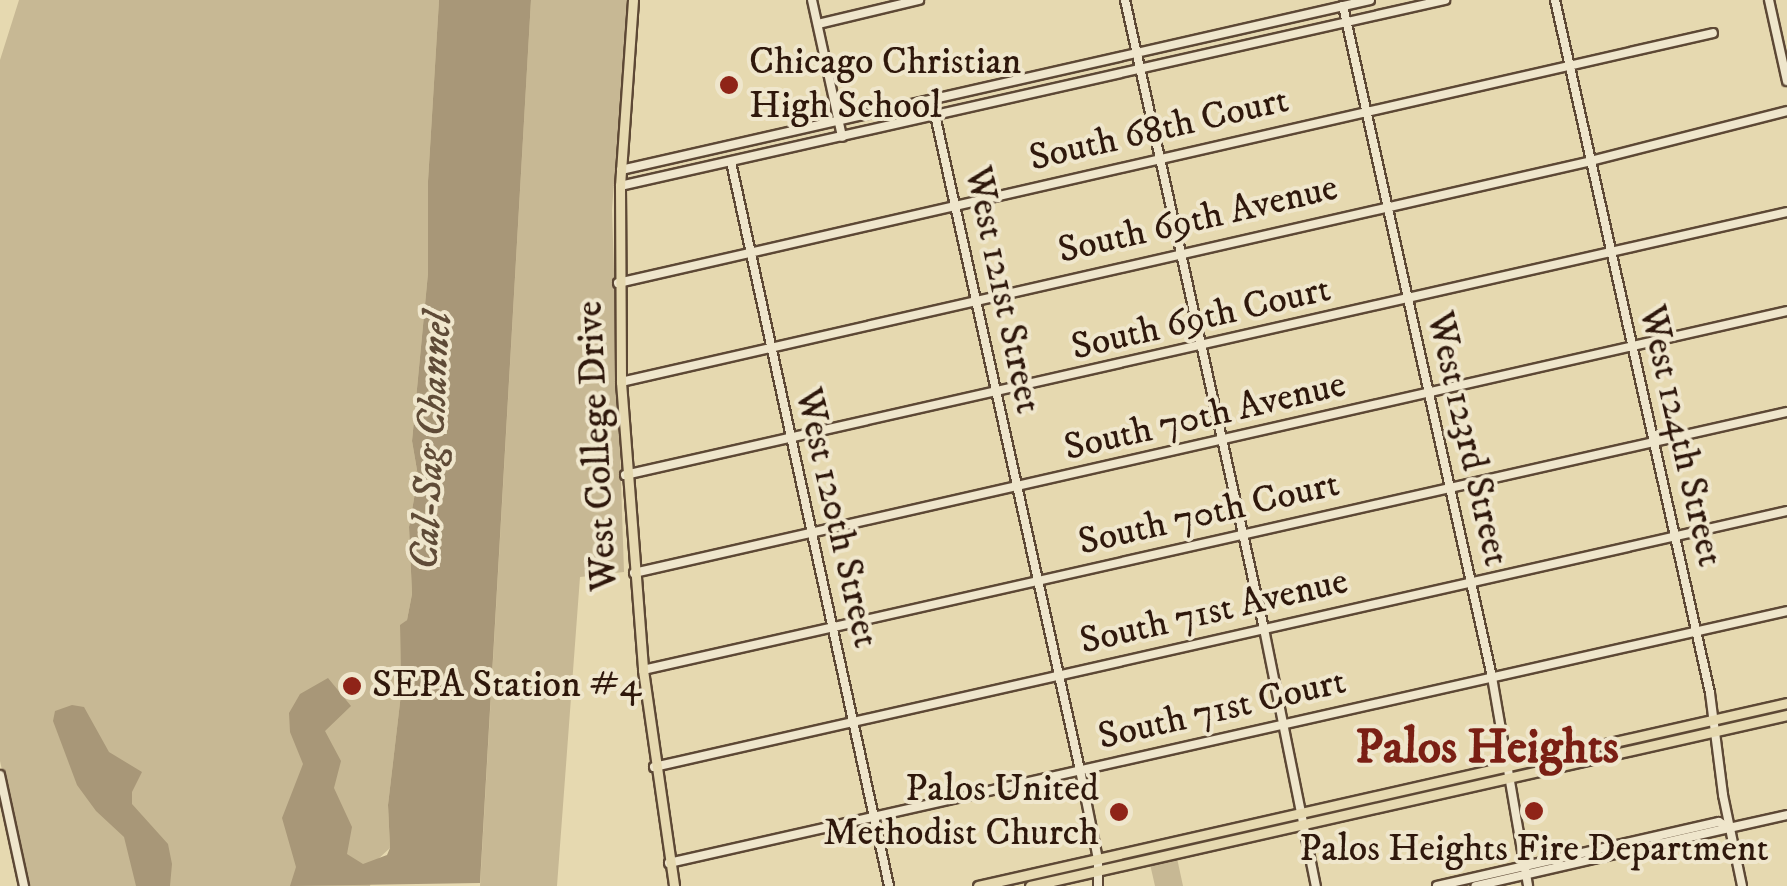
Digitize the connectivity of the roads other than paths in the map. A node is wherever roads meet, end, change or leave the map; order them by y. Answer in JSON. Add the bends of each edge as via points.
{"nodes":[{"id":1,"x":633,"y":0,"type":"edge"},
{"id":2,"x":812,"y":0,"type":"edge"},
{"id":3,"x":920,"y":0,"type":"edge"},
{"id":4,"x":1125,"y":0,"type":"edge"},
{"id":5,"x":1370,"y":0,"type":"edge"},
{"id":6,"x":1444,"y":0,"type":"edge"},
{"id":7,"x":1556,"y":0,"type":"edge"},
{"id":8,"x":1769,"y":0,"type":"edge"},
{"id":9,"x":1422,"y":2,"type":"edge"},
{"id":10,"x":1343,"y":6,"type":"junction"},
{"id":11,"x":1346,"y":22,"type":"junction"},
{"id":12,"x":818,"y":24,"type":"junction"},
{"id":13,"x":1713,"y":33,"type":"dead end"},
{"id":14,"x":1136,"y":54,"type":"junction"},
{"id":15,"x":1570,"y":64,"type":"junction"},
{"id":16,"x":1140,"y":69,"type":"junction"},
{"id":17,"x":1787,"y":80,"type":"edge"},
{"id":18,"x":1787,"y":111,"type":"edge"},
{"id":19,"x":1365,"y":112,"type":"junction"},
{"id":20,"x":935,"y":115,"type":"junction"},
{"id":21,"x":839,"y":120,"type":"junction"},
{"id":22,"x":842,"y":136,"type":"junction"},
{"id":23,"x":1160,"y":158,"type":"junction"},
{"id":24,"x":1591,"y":160,"type":"junction"},
{"id":25,"x":731,"y":162,"type":"junction"},
{"id":26,"x":621,"y":170,"type":"junction"},
{"id":27,"x":620,"y":186,"type":"junction"},
{"id":28,"x":955,"y":205,"type":"junction"},
{"id":29,"x":1386,"y":206,"type":"junction"},
{"id":30,"x":1787,"y":212,"type":"edge"},
{"id":31,"x":748,"y":252,"type":"junction"},
{"id":32,"x":1182,"y":252,"type":"junction"},
{"id":33,"x":1612,"y":254,"type":"junction"},
{"id":34,"x":618,"y":283,"type":"junction"},
{"id":35,"x":976,"y":299,"type":"junction"},
{"id":36,"x":1407,"y":300,"type":"junction"},
{"id":37,"x":1787,"y":311,"type":"edge"},
{"id":38,"x":769,"y":346,"type":"junction"},
{"id":39,"x":1202,"y":346,"type":"junction"},
{"id":40,"x":1633,"y":349,"type":"junction"},
{"id":41,"x":621,"y":382,"type":"junction"},
{"id":42,"x":996,"y":394,"type":"junction"},
{"id":43,"x":1427,"y":394,"type":"junction"},
{"id":44,"x":1787,"y":412,"type":"edge"},
{"id":45,"x":789,"y":440,"type":"junction"},
{"id":46,"x":1222,"y":442,"type":"junction"},
{"id":47,"x":1653,"y":442,"type":"junction"},
{"id":48,"x":626,"y":476,"type":"junction"},
{"id":49,"x":1448,"y":488,"type":"junction"},
{"id":50,"x":1018,"y":489,"type":"junction"},
{"id":51,"x":1787,"y":511,"type":"edge"},
{"id":52,"x":812,"y":532,"type":"junction"},
{"id":53,"x":1244,"y":535,"type":"junction"},
{"id":54,"x":1674,"y":536,"type":"junction"},
{"id":55,"x":634,"y":573,"type":"junction"},
{"id":56,"x":1038,"y":581,"type":"junction"},
{"id":57,"x":1471,"y":582,"type":"junction"},
{"id":58,"x":1787,"y":611,"type":"edge"},
{"id":59,"x":833,"y":627,"type":"junction"},
{"id":60,"x":1264,"y":629,"type":"junction"},
{"id":61,"x":1696,"y":631,"type":"junction"},
{"id":62,"x":643,"y":670,"type":"junction"},
{"id":63,"x":1059,"y":675,"type":"junction"},
{"id":64,"x":1492,"y":677,"type":"junction"},
{"id":65,"x":1787,"y":703,"type":"edge"},
{"id":66,"x":1787,"y":715,"type":"edge"},
{"id":67,"x":1714,"y":719,"type":"junction"},
{"id":68,"x":852,"y":723,"type":"junction"},
{"id":69,"x":1284,"y":724,"type":"junction"},
{"id":70,"x":1716,"y":731,"type":"junction"},
{"id":71,"x":654,"y":767,"type":"junction"},
{"id":72,"x":1080,"y":770,"type":"junction"},
{"id":73,"x":1509,"y":771,"type":"junction"},
{"id":74,"x":0,"y":774,"type":"edge"},
{"id":75,"x":1787,"y":814,"type":"edge"},
{"id":76,"x":874,"y":817,"type":"junction"},
{"id":77,"x":1303,"y":818,"type":"junction"},
{"id":78,"x":1729,"y":828,"type":"junction"},
{"id":79,"x":1098,"y":859,"type":"junction"},
{"id":80,"x":669,"y":862,"type":"junction"},
{"id":81,"x":1525,"y":871,"type":"junction"},
{"id":82,"x":1094,"y":872,"type":"junction"},
{"id":83,"x":24,"y":886,"type":"edge"},
{"id":84,"x":674,"y":886,"type":"edge"},
{"id":85,"x":889,"y":886,"type":"edge"},
{"id":86,"x":978,"y":886,"type":"edge"},
{"id":87,"x":1030,"y":886,"type":"edge"},
{"id":88,"x":1098,"y":886,"type":"edge"},
{"id":89,"x":1316,"y":886,"type":"edge"},
{"id":90,"x":1437,"y":886,"type":"edge"},
{"id":91,"x":1476,"y":886,"type":"edge"},
{"id":92,"x":1528,"y":886,"type":"edge"},
{"id":93,"x":1742,"y":886,"type":"edge"}],
"edges":[{"from":1,"to":26,"type":"main road","name":"West College Drive"},
{"from":2,"to":12,"type":"street"},
{"from":3,"to":12,"type":"street"},
{"from":4,"to":14,"type":"street"},
{"from":5,"to":10,"type":"street"},
{"from":6,"to":9,"type":"street"},
{"from":7,"to":15,"type":"street","name":"West 124th Street"},
{"from":8,"to":17,"type":"street"},
{"from":9,"to":11,"type":"street"},
{"from":10,"to":11,"type":"street","name":"West 123rd Street"},
{"from":10,"to":14,"type":"street"},
{"from":11,"to":16,"type":"street"},
{"from":11,"to":19,"type":"street","name":"West 123rd Street"},
{"from":12,"to":21,"type":"street"},
{"from":13,"to":15,"type":"street","name":"South 68th Court"},
{"from":14,"to":16,"type":"street"},
{"from":14,"to":21,"type":"street"},
{"from":15,"to":19,"type":"street","name":"South 68th Court"},
{"from":15,"to":24,"type":"street","name":"West 124th Street"},
{"from":16,"to":20,"type":"street"},
{"from":16,"to":23,"type":"street"},
{"from":18,"to":24,"type":"street","name":"South 69th Avenue"},
{"from":19,"to":23,"type":"street","name":"South 68th Court"},
{"from":19,"to":29,"type":"street","name":"West 123rd Street"},
{"from":20,"to":22,"type":"street"},
{"from":20,"to":28,"type":"street","name":"West 121st Street"},
{"from":21,"to":22,"type":"street"},
{"from":21,"to":26,"type":"street"},
{"from":22,"to":25,"type":"street"},
{"from":23,"to":28,"type":"street","name":"South 68th Court"},
{"from":23,"to":32,"type":"street"},
{"from":24,"to":29,"type":"street","name":"South 69th Avenue"},
{"from":24,"to":33,"type":"street","name":"West 124th Street"},
{"from":25,"to":27,"type":"street"},
{"from":25,"to":31,"type":"street","name":"West 120th Street"},
{"from":26,"to":27,"type":"main road","name":"West College Drive"},
{"from":27,"to":34,"type":"main road","name":"West College Drive"},
{"from":28,"to":31,"type":"street","name":"South 68th Court"},
{"from":28,"to":35,"type":"street","name":"West 121st Street"},
{"from":29,"to":32,"type":"street","name":"South 69th Avenue"},
{"from":29,"to":36,"type":"street","name":"West 123rd Street"},
{"from":30,"to":33,"type":"street","name":"South 69th Court"},
{"from":31,"to":34,"type":"street","name":"South 68th Court"},
{"from":31,"to":38,"type":"street","name":"West 120th Street"},
{"from":32,"to":35,"type":"street","name":"South 69th Avenue"},
{"from":32,"to":39,"type":"street"},
{"from":33,"to":36,"type":"street","name":"South 69th Court"},
{"from":33,"to":40,"type":"street","name":"West 124th Street"},
{"from":34,"to":41,"type":"main road","name":"West College Drive"},
{"from":35,"to":38,"type":"street","name":"South 69th Avenue"},
{"from":35,"to":42,"type":"street","name":"West 121st Street"},
{"from":36,"to":39,"type":"street","name":"South 69th Court"},
{"from":36,"to":43,"type":"street","name":"West 123rd Street"},
{"from":37,"to":40,"type":"street","name":"South 70th Avenue"},
{"from":38,"to":41,"type":"street","name":"South 69th Avenue"},
{"from":38,"to":45,"type":"street","name":"West 120th Street"},
{"from":39,"to":42,"type":"street","name":"South 69th Court"},
{"from":39,"to":46,"type":"street"},
{"from":40,"to":43,"type":"street","name":"South 70th Avenue"},
{"from":40,"to":47,"type":"street","name":"West 124th Street"},
{"from":41,"to":48,"type":"main road","name":"West College Drive"},
{"from":42,"to":45,"type":"street","name":"South 69th Court"},
{"from":42,"to":50,"type":"street","name":"West 121st Street"},
{"from":43,"to":46,"type":"street","name":"South 70th Avenue"},
{"from":43,"to":49,"type":"street","name":"West 123rd Street"},
{"from":44,"to":47,"type":"street","name":"South 70th Court"},
{"from":45,"to":48,"type":"street","name":"South 69th Court"},
{"from":45,"to":52,"type":"street","name":"West 120th Street"},
{"from":46,"to":50,"type":"street","name":"South 70th Avenue"},
{"from":46,"to":53,"type":"street"},
{"from":47,"to":49,"type":"street","name":"South 70th Court"},
{"from":47,"to":54,"type":"street","name":"West 124th Street"},
{"from":48,"to":55,"type":"main road","name":"West College Drive"},
{"from":49,"to":53,"type":"street","name":"South 70th Court"},
{"from":49,"to":57,"type":"street","name":"West 123rd Street"},
{"from":50,"to":52,"type":"street","name":"South 70th Avenue"},
{"from":50,"to":56,"type":"street","name":"West 121st Street"},
{"from":51,"to":54,"type":"street","name":"South 71st Avenue"},
{"from":52,"to":55,"type":"street","name":"South 70th Avenue"},
{"from":52,"to":59,"type":"street","name":"West 120th Street"},
{"from":53,"to":56,"type":"street","name":"South 70th Court"},
{"from":53,"to":60,"type":"street"},
{"from":54,"to":57,"type":"street","name":"South 71st Avenue"},
{"from":54,"to":61,"type":"street","name":"West 124th Street"},
{"from":55,"to":62,"type":"main road","name":"West College Drive"},
{"from":56,"to":59,"type":"street","name":"South 70th Court"},
{"from":56,"to":63,"type":"street","name":"West 121st Street"},
{"from":57,"to":60,"type":"street","name":"South 71st Avenue"},
{"from":57,"to":64,"type":"street","name":"West 123rd Street"},
{"from":58,"to":61,"type":"street","name":"South 71st Court"},
{"from":59,"to":62,"type":"street","name":"South 70th Court"},
{"from":59,"to":68,"type":"street","name":"West 120th Street"},
{"from":60,"to":63,"type":"street","name":"South 71st Avenue"},
{"from":60,"to":69,"type":"street"},
{"from":61,"to":64,"type":"street","name":"South 71st Court"},
{"from":61,"to":67,"type":"street","name":"West 124th Street"},
{"from":62,"to":71,"type":"main road","name":"West College Drive"},
{"from":63,"to":68,"type":"street","name":"South 71st Avenue"},
{"from":63,"to":72,"type":"street","name":"West 121st Street"},
{"from":64,"to":69,"type":"street","name":"South 71st Court"},
{"from":64,"to":73,"type":"street","name":"West 123rd Street"},
{"from":65,"to":67,"type":"main road"},
{"from":66,"to":70,"type":"main road"},
{"from":67,"to":70,"type":"street","name":"West 124th Street"},
{"from":67,"to":73,"type":"main road"},
{"from":68,"to":71,"type":"street","name":"South 71st Avenue"},
{"from":68,"to":76,"type":"street","name":"West 120th Street"},
{"from":69,"to":72,"type":"street","name":"South 71st Court"},
{"from":69,"to":77,"type":"street"},
{"from":70,"to":73,"type":"main road"},
{"from":70,"to":78,"type":"street","name":"West 124th Street"},
{"from":71,"to":80,"type":"main road","name":"West College Drive"},
{"from":72,"to":76,"type":"street","name":"South 71st Court"},
{"from":72,"to":79,"type":"street","name":"West 121st Street"},
{"from":73,"to":77,"type":"main road"},
{"from":73,"to":81,"type":"street","name":"West 123rd Street"},
{"from":74,"to":83,"type":"street"},
{"from":75,"to":78,"type":"street"},
{"from":76,"to":80,"type":"street","name":"South 71st Court"},
{"from":76,"to":85,"type":"street","name":"West 120th Street"},
{"from":77,"to":79,"type":"main road"},
{"from":77,"to":82,"type":"main road"},
{"from":77,"to":89,"type":"street"},
{"from":78,"to":81,"type":"street"},
{"from":78,"to":93,"type":"street","name":"West 124th Street"},
{"from":79,"to":82,"type":"street","name":"West 121st Street"},
{"from":79,"to":86,"type":"main road"},
{"from":80,"to":84,"type":"main road","name":"West College Drive"},
{"from":81,"to":90,"type":"street"},
{"from":81,"to":91,"type":"street"},
{"from":81,"to":92,"type":"street","name":"West 123rd Street"},
{"from":82,"to":87,"type":"main road"},
{"from":82,"to":88,"type":"street"}]}
